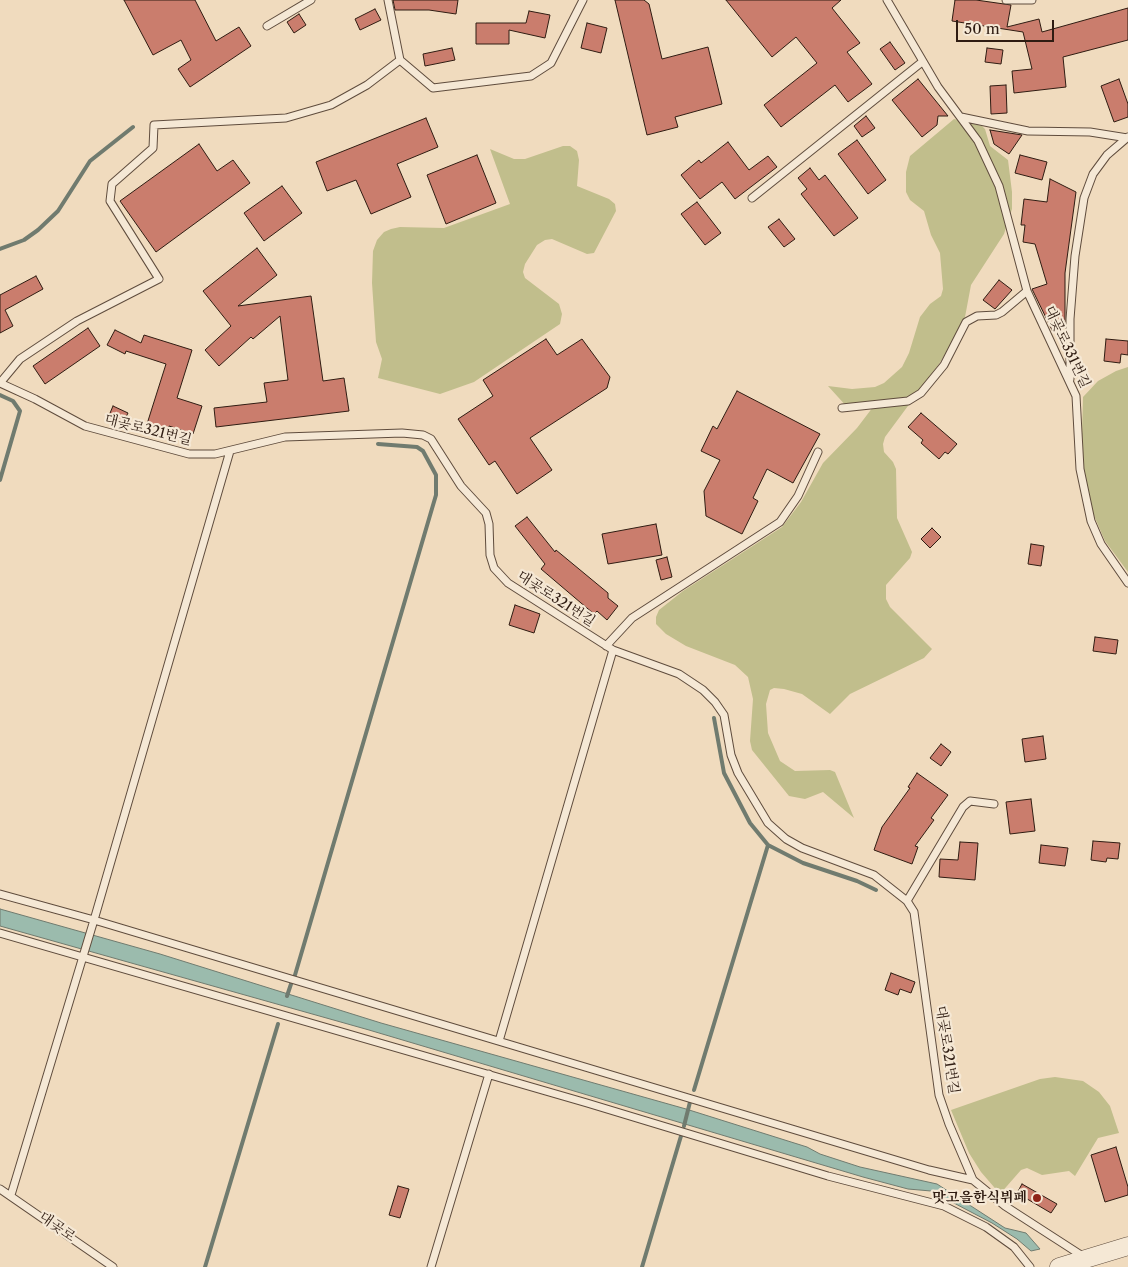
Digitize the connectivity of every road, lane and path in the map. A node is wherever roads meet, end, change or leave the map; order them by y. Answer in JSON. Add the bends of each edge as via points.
{"nodes":[{"id":1,"x":311,"y":0,"type":"edge"},
{"id":2,"x":388,"y":0,"type":"edge"},
{"id":3,"x":584,"y":0,"type":"edge"},
{"id":4,"x":887,"y":0,"type":"edge"},
{"id":5,"x":1006,"y":0,"type":"edge"},
{"id":6,"x":1032,"y":0,"type":"edge"},
{"id":7,"x":267,"y":26,"type":"dead end"},
{"id":8,"x":400,"y":60,"type":"junction"},
{"id":9,"x":922,"y":62,"type":"junction"},
{"id":10,"x":961,"y":117,"type":"junction"},
{"id":11,"x":1128,"y":137,"type":"edge"},
{"id":12,"x":752,"y":198,"type":"dead end"},
{"id":13,"x":1027,"y":291,"type":"junction"},
{"id":14,"x":1070,"y":382,"type":"junction"},
{"id":15,"x":842,"y":408,"type":"dead end"},
{"id":16,"x":230,"y":451,"type":"junction"},
{"id":17,"x":818,"y":452,"type":"dead end"},
{"id":18,"x":1128,"y":583,"type":"edge"},
{"id":19,"x":606,"y":646,"type":"junction"},
{"id":20,"x":613,"y":650,"type":"junction"},
{"id":21,"x":994,"y":804,"type":"dead end"},
{"id":22,"x":0,"y":894,"type":"edge"},
{"id":23,"x":907,"y":900,"type":"junction"},
{"id":24,"x":94,"y":920,"type":"junction"},
{"id":25,"x":0,"y":933,"type":"edge"},
{"id":26,"x":83,"y":956,"type":"junction"},
{"id":27,"x":499,"y":1041,"type":"junction"},
{"id":28,"x":488,"y":1074,"type":"junction"},
{"id":29,"x":973,"y":1180,"type":"junction"},
{"id":30,"x":0,"y":1189,"type":"edge"},
{"id":31,"x":11,"y":1195,"type":"junction"},
{"id":32,"x":1128,"y":1246,"type":"edge"},
{"id":33,"x":1088,"y":1259,"type":"junction"},
{"id":34,"x":113,"y":1267,"type":"edge"},
{"id":35,"x":431,"y":1267,"type":"edge"},
{"id":36,"x":1030,"y":1267,"type":"edge"},
{"id":37,"x":1059,"y":1267,"type":"edge"}],
"edges":[{"from":1,"to":7,"type":"lane"},
{"from":2,"to":8,"type":"lane"},
{"from":3,"to":8,"type":"lane","via":[[551,63],[531,76],[433,88]]},
{"from":4,"to":9,"type":"lane","name":"대곶로331번길"},
{"from":5,"to":6,"type":"lane"},
{"from":8,"to":16,"type":"lane","name":"대곶로321번길","via":[[367,85],[331,104],[286,118],[154,125],[153,148],[112,184],[110,202],[159,279],[78,321],[20,360],[0,383],[85,426],[111,435],[202,456]]},
{"from":9,"to":10,"type":"lane","name":"대곶로331번길"},
{"from":9,"to":12,"type":"lane"},
{"from":10,"to":11,"type":"lane","via":[[1028,131],[1090,132]]},
{"from":10,"to":13,"type":"lane","name":"대곶로331번길","via":[[978,140],[999,186]]},
{"from":11,"to":14,"type":"lane","via":[[1093,174],[1084,198],[1074,265]]},
{"from":13,"to":14,"type":"lane","name":"대곶로331번길"},
{"from":13,"to":15,"type":"lane","via":[[1002,312],[977,316],[966,322],[944,366],[921,393],[908,401]]},
{"from":14,"to":18,"type":"lane","name":"대곶로331번길","via":[[1076,396],[1080,469],[1091,521],[1100,544]]},
{"from":16,"to":19,"type":"lane","name":"대곶로321번길","via":[[285,437],[402,433],[431,439],[461,486],[486,513],[490,524],[490,555],[498,574],[508,584]]},
{"from":16,"to":24,"type":"lane"},
{"from":17,"to":19,"type":"lane","via":[[798,496],[780,522],[632,618]]},
{"from":19,"to":20,"type":"lane","name":"대곶로321번길"},
{"from":20,"to":23,"type":"lane","name":"대곶로321번길","via":[[679,674],[716,702],[724,715],[731,755],[752,800],[768,823],[786,839],[874,875]]},
{"from":20,"to":27,"type":"lane"},
{"from":21,"to":23,"type":"lane","via":[[970,801],[963,807]]},
{"from":22,"to":24,"type":"lane"},
{"from":23,"to":29,"type":"lane","name":"대곶로321번길","via":[[914,912],[939,1095]]},
{"from":24,"to":26,"type":"lane"},
{"from":24,"to":27,"type":"lane"},
{"from":25,"to":26,"type":"lane"},
{"from":26,"to":28,"type":"lane"},
{"from":26,"to":31,"type":"lane"},
{"from":27,"to":29,"type":"lane","via":[[929,1170]]},
{"from":28,"to":35,"type":"lane"},
{"from":28,"to":36,"type":"lane","via":[[828,1176],[944,1206],[986,1227],[1014,1247]]},
{"from":29,"to":33,"type":"lane","name":"대곶로321번길","via":[[1005,1206]]},
{"from":30,"to":31,"type":"lane","name":"대곶로"},
{"from":31,"to":34,"type":"lane","name":"대곶로"},
{"from":32,"to":33,"type":"street"},
{"from":33,"to":37,"type":"street"}]}
